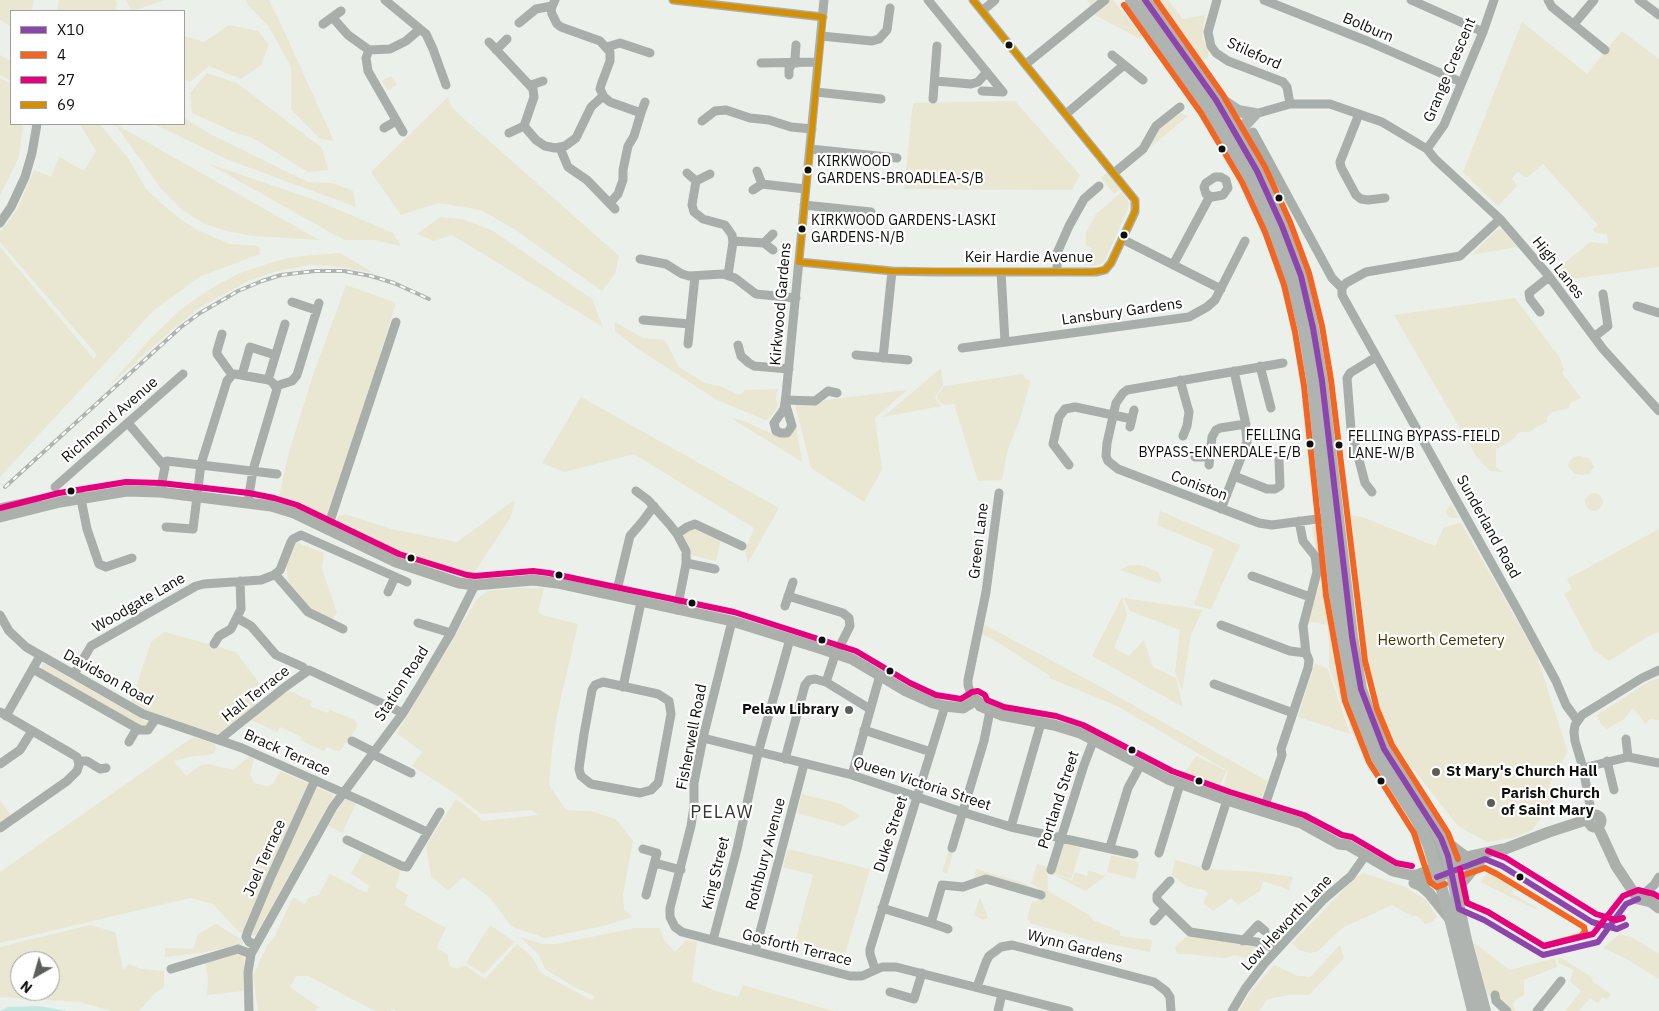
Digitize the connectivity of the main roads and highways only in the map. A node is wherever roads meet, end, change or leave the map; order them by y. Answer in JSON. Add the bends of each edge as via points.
{"nodes":[{"id":1,"x":1131,"y":0,"type":"edge"},
{"id":2,"x":1145,"y":0,"type":"edge"},
{"id":3,"x":1210,"y":91,"type":"junction"},
{"id":4,"x":1244,"y":149,"type":"junction"},
{"id":5,"x":58,"y":495,"type":"junction"},
{"id":6,"x":0,"y":508,"type":"edge"},
{"id":7,"x":0,"y":517,"type":"edge"},
{"id":8,"x":1332,"y":517,"type":"junction"},
{"id":9,"x":1404,"y":782,"type":"junction"},
{"id":10,"x":1432,"y":824,"type":"junction"},
{"id":11,"x":1440,"y":837,"type":"junction"},
{"id":12,"x":1502,"y":849,"type":"junction"},
{"id":13,"x":1466,"y":857,"type":"junction"},
{"id":14,"x":1480,"y":861,"type":"junction"},
{"id":15,"x":1444,"y":870,"type":"junction"},
{"id":16,"x":1414,"y":879,"type":"junction"},
{"id":17,"x":1456,"y":890,"type":"junction"},
{"id":18,"x":1659,"y":908,"type":"edge"},
{"id":19,"x":1449,"y":918,"type":"junction"},
{"id":20,"x":1455,"y":941,"type":"junction"},
{"id":21,"x":1473,"y":1011,"type":"edge"},
{"id":22,"x":1485,"y":1011,"type":"edge"}],
"edges":[{"from":1,"to":8,"type":"highway","via":[[1208,108],[1250,178],[1273,228],[1304,330]]},
{"from":2,"to":3,"type":"highway"},
{"from":3,"to":4,"type":"highway"},
{"from":3,"to":4,"type":"highway","via":[[1238,111],[1255,114],[1244,126]]},
{"from":4,"to":8,"type":"highway","via":[[1282,226],[1301,276],[1314,328],[1322,381]]},
{"from":5,"to":6,"type":"main road"},
{"from":5,"to":7,"type":"main road"},
{"from":5,"to":16,"type":"main road","via":[[81,497],[145,491],[248,502],[283,509],[396,562],[450,580],[475,585],[534,580],[557,583],[732,622],[863,664],[906,691],[945,706],[980,709],[1080,733],[1180,784],[1301,823],[1339,844],[1348,845],[1390,876]]},
{"from":8,"to":9,"type":"highway","via":[[1361,688],[1384,749]]},
{"from":8,"to":15,"type":"highway","via":[[1336,594],[1354,699],[1377,758]]},
{"from":9,"to":10,"type":"highway"},
{"from":9,"to":11,"type":"highway","via":[[1431,811],[1438,822]]},
{"from":10,"to":11,"type":"highway"},
{"from":10,"to":15,"type":"main road"},
{"from":11,"to":13,"type":"main road"},
{"from":11,"to":15,"type":"highway"},
{"from":12,"to":13,"type":"main road"},
{"from":12,"to":14,"type":"main road"},
{"from":12,"to":18,"type":"main road","via":[[1555,830],[1592,822],[1638,899]]},
{"from":13,"to":15,"type":"main road"},
{"from":14,"to":15,"type":"main road"},
{"from":14,"to":17,"type":"main road"},
{"from":15,"to":16,"type":"main road"},
{"from":15,"to":17,"type":"highway"},
{"from":15,"to":19,"type":"highway"},
{"from":15,"to":20,"type":"main road","via":[[1457,928]]},
{"from":16,"to":19,"type":"main road"},
{"from":17,"to":22,"type":"highway"},
{"from":19,"to":20,"type":"highway"},
{"from":20,"to":21,"type":"highway"}]}
